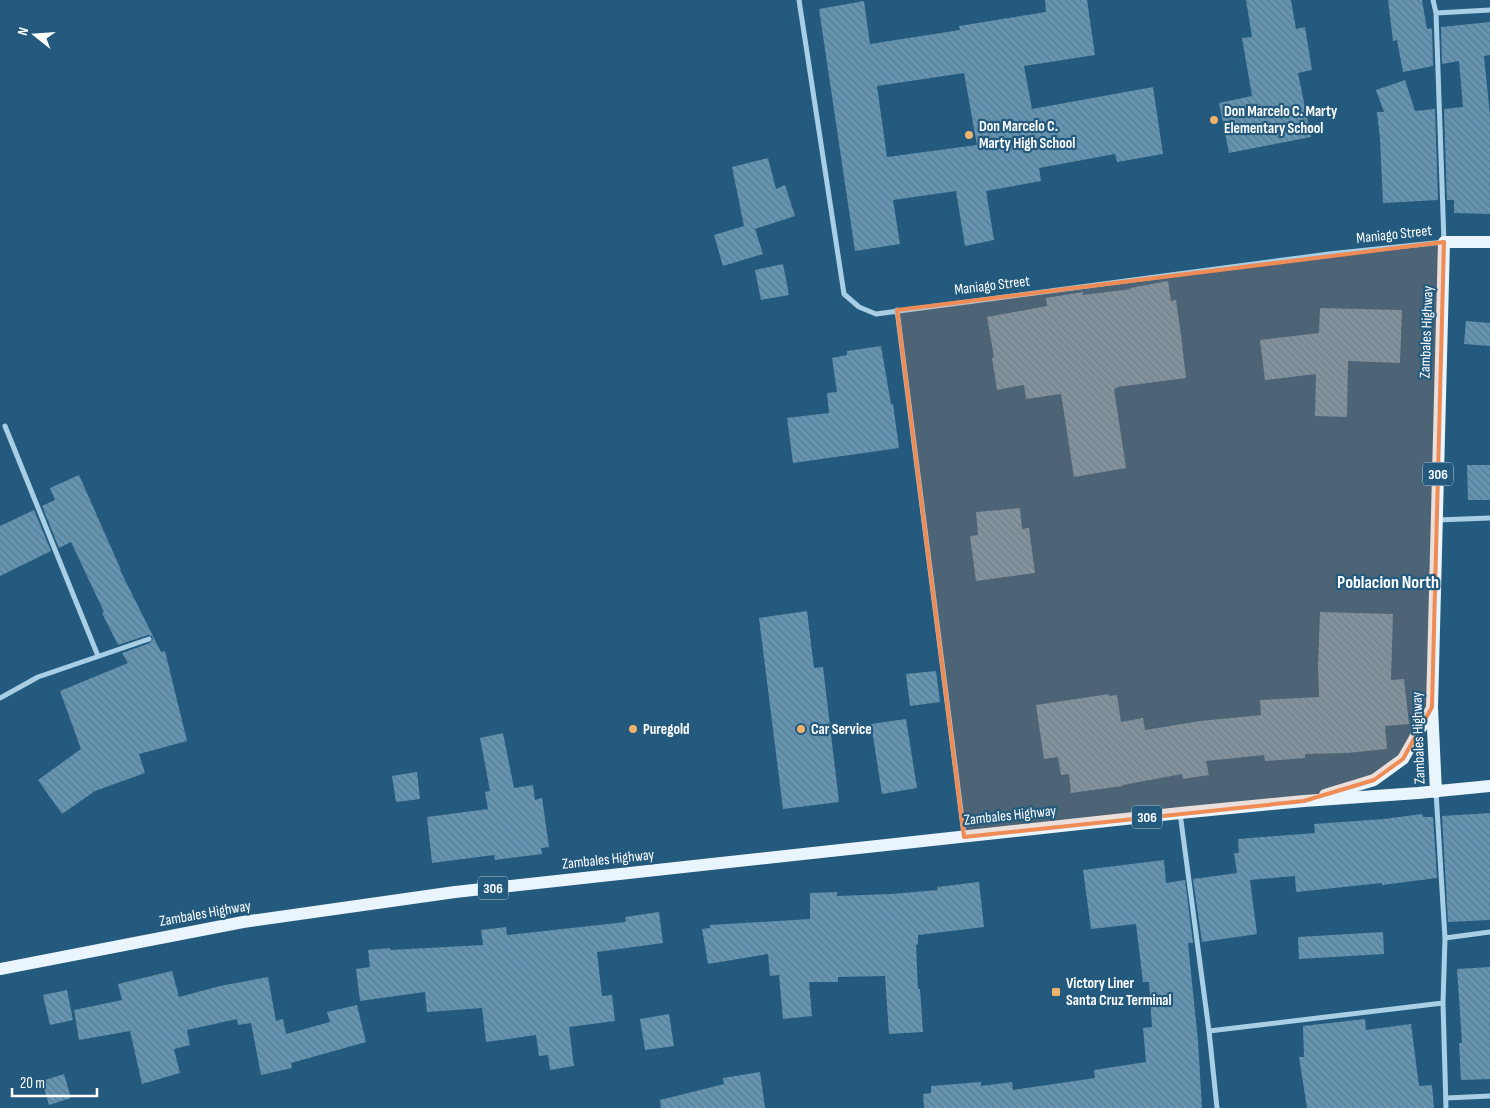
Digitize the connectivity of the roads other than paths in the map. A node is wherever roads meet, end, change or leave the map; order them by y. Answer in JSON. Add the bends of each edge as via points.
{"nodes":[{"id":1,"x":799,"y":0,"type":"edge"},
{"id":2,"x":1433,"y":0,"type":"edge"},
{"id":3,"x":1490,"y":10,"type":"edge"},
{"id":4,"x":1436,"y":13,"type":"junction"},
{"id":5,"x":1444,"y":242,"type":"junction"},
{"id":6,"x":1490,"y":242,"type":"edge"},
{"id":7,"x":897,"y":310,"type":"junction"},
{"id":8,"x":5,"y":426,"type":"dead end"},
{"id":9,"x":1490,"y":518,"type":"edge"},
{"id":10,"x":1437,"y":520,"type":"junction"},
{"id":11,"x":149,"y":639,"type":"dead end"},
{"id":12,"x":98,"y":656,"type":"junction"},
{"id":13,"x":0,"y":698,"type":"edge"},
{"id":14,"x":1432,"y":707,"type":"junction"},
{"id":15,"x":1490,"y":786,"type":"edge"},
{"id":16,"x":1436,"y":792,"type":"junction"},
{"id":17,"x":1304,"y":801,"type":"junction"},
{"id":18,"x":1180,"y":813,"type":"junction"},
{"id":19,"x":964,"y":837,"type":"junction"},
{"id":20,"x":1490,"y":932,"type":"edge"},
{"id":21,"x":1445,"y":938,"type":"junction"},
{"id":22,"x":0,"y":969,"type":"edge"},
{"id":23,"x":1442,"y":1003,"type":"junction"},
{"id":24,"x":1210,"y":1031,"type":"junction"},
{"id":25,"x":1490,"y":1096,"type":"edge"},
{"id":26,"x":1446,"y":1098,"type":"junction"},
{"id":27,"x":1217,"y":1108,"type":"edge"},
{"id":28,"x":1446,"y":1108,"type":"edge"}],
"edges":[{"from":1,"to":7,"type":"street","name":"Maniago Street","via":[[844,294],[858,308],[876,314]]},
{"from":2,"to":4,"type":"street"},
{"from":3,"to":4,"type":"street"},
{"from":4,"to":5,"type":"street"},
{"from":5,"to":6,"type":"main road"},
{"from":5,"to":7,"type":"street","name":"Maniago Street"},
{"from":5,"to":10,"type":"main road","name":"Zambales Highway","number":"306"},
{"from":7,"to":19,"type":"street"},
{"from":8,"to":12,"type":"street"},
{"from":9,"to":10,"type":"street"},
{"from":10,"to":14,"type":"main road","name":"Zambales Highway","number":"306"},
{"from":11,"to":12,"type":"street"},
{"from":12,"to":13,"type":"street","via":[[38,677]]},
{"from":14,"to":16,"type":"main road","name":"Zambales Highway","number":"306"},
{"from":14,"to":17,"type":"main road","number":"306","via":[[1403,759],[1374,780]]},
{"from":15,"to":16,"type":"main road","number":"306"},
{"from":16,"to":17,"type":"main road","name":"Zambales Highway","number":"306"},
{"from":16,"to":21,"type":"street"},
{"from":17,"to":18,"type":"main road","name":"Zambales Highway","number":"306"},
{"from":18,"to":19,"type":"main road","name":"Zambales Highway","number":"306"},
{"from":18,"to":24,"type":"street"},
{"from":19,"to":22,"type":"main road","name":"Zambales Highway","number":"306","via":[[446,894],[243,922]]},
{"from":20,"to":21,"type":"street"},
{"from":21,"to":23,"type":"street"},
{"from":23,"to":24,"type":"street"},
{"from":23,"to":26,"type":"street"},
{"from":24,"to":27,"type":"street"},
{"from":25,"to":26,"type":"street"},
{"from":26,"to":28,"type":"street"}]}
